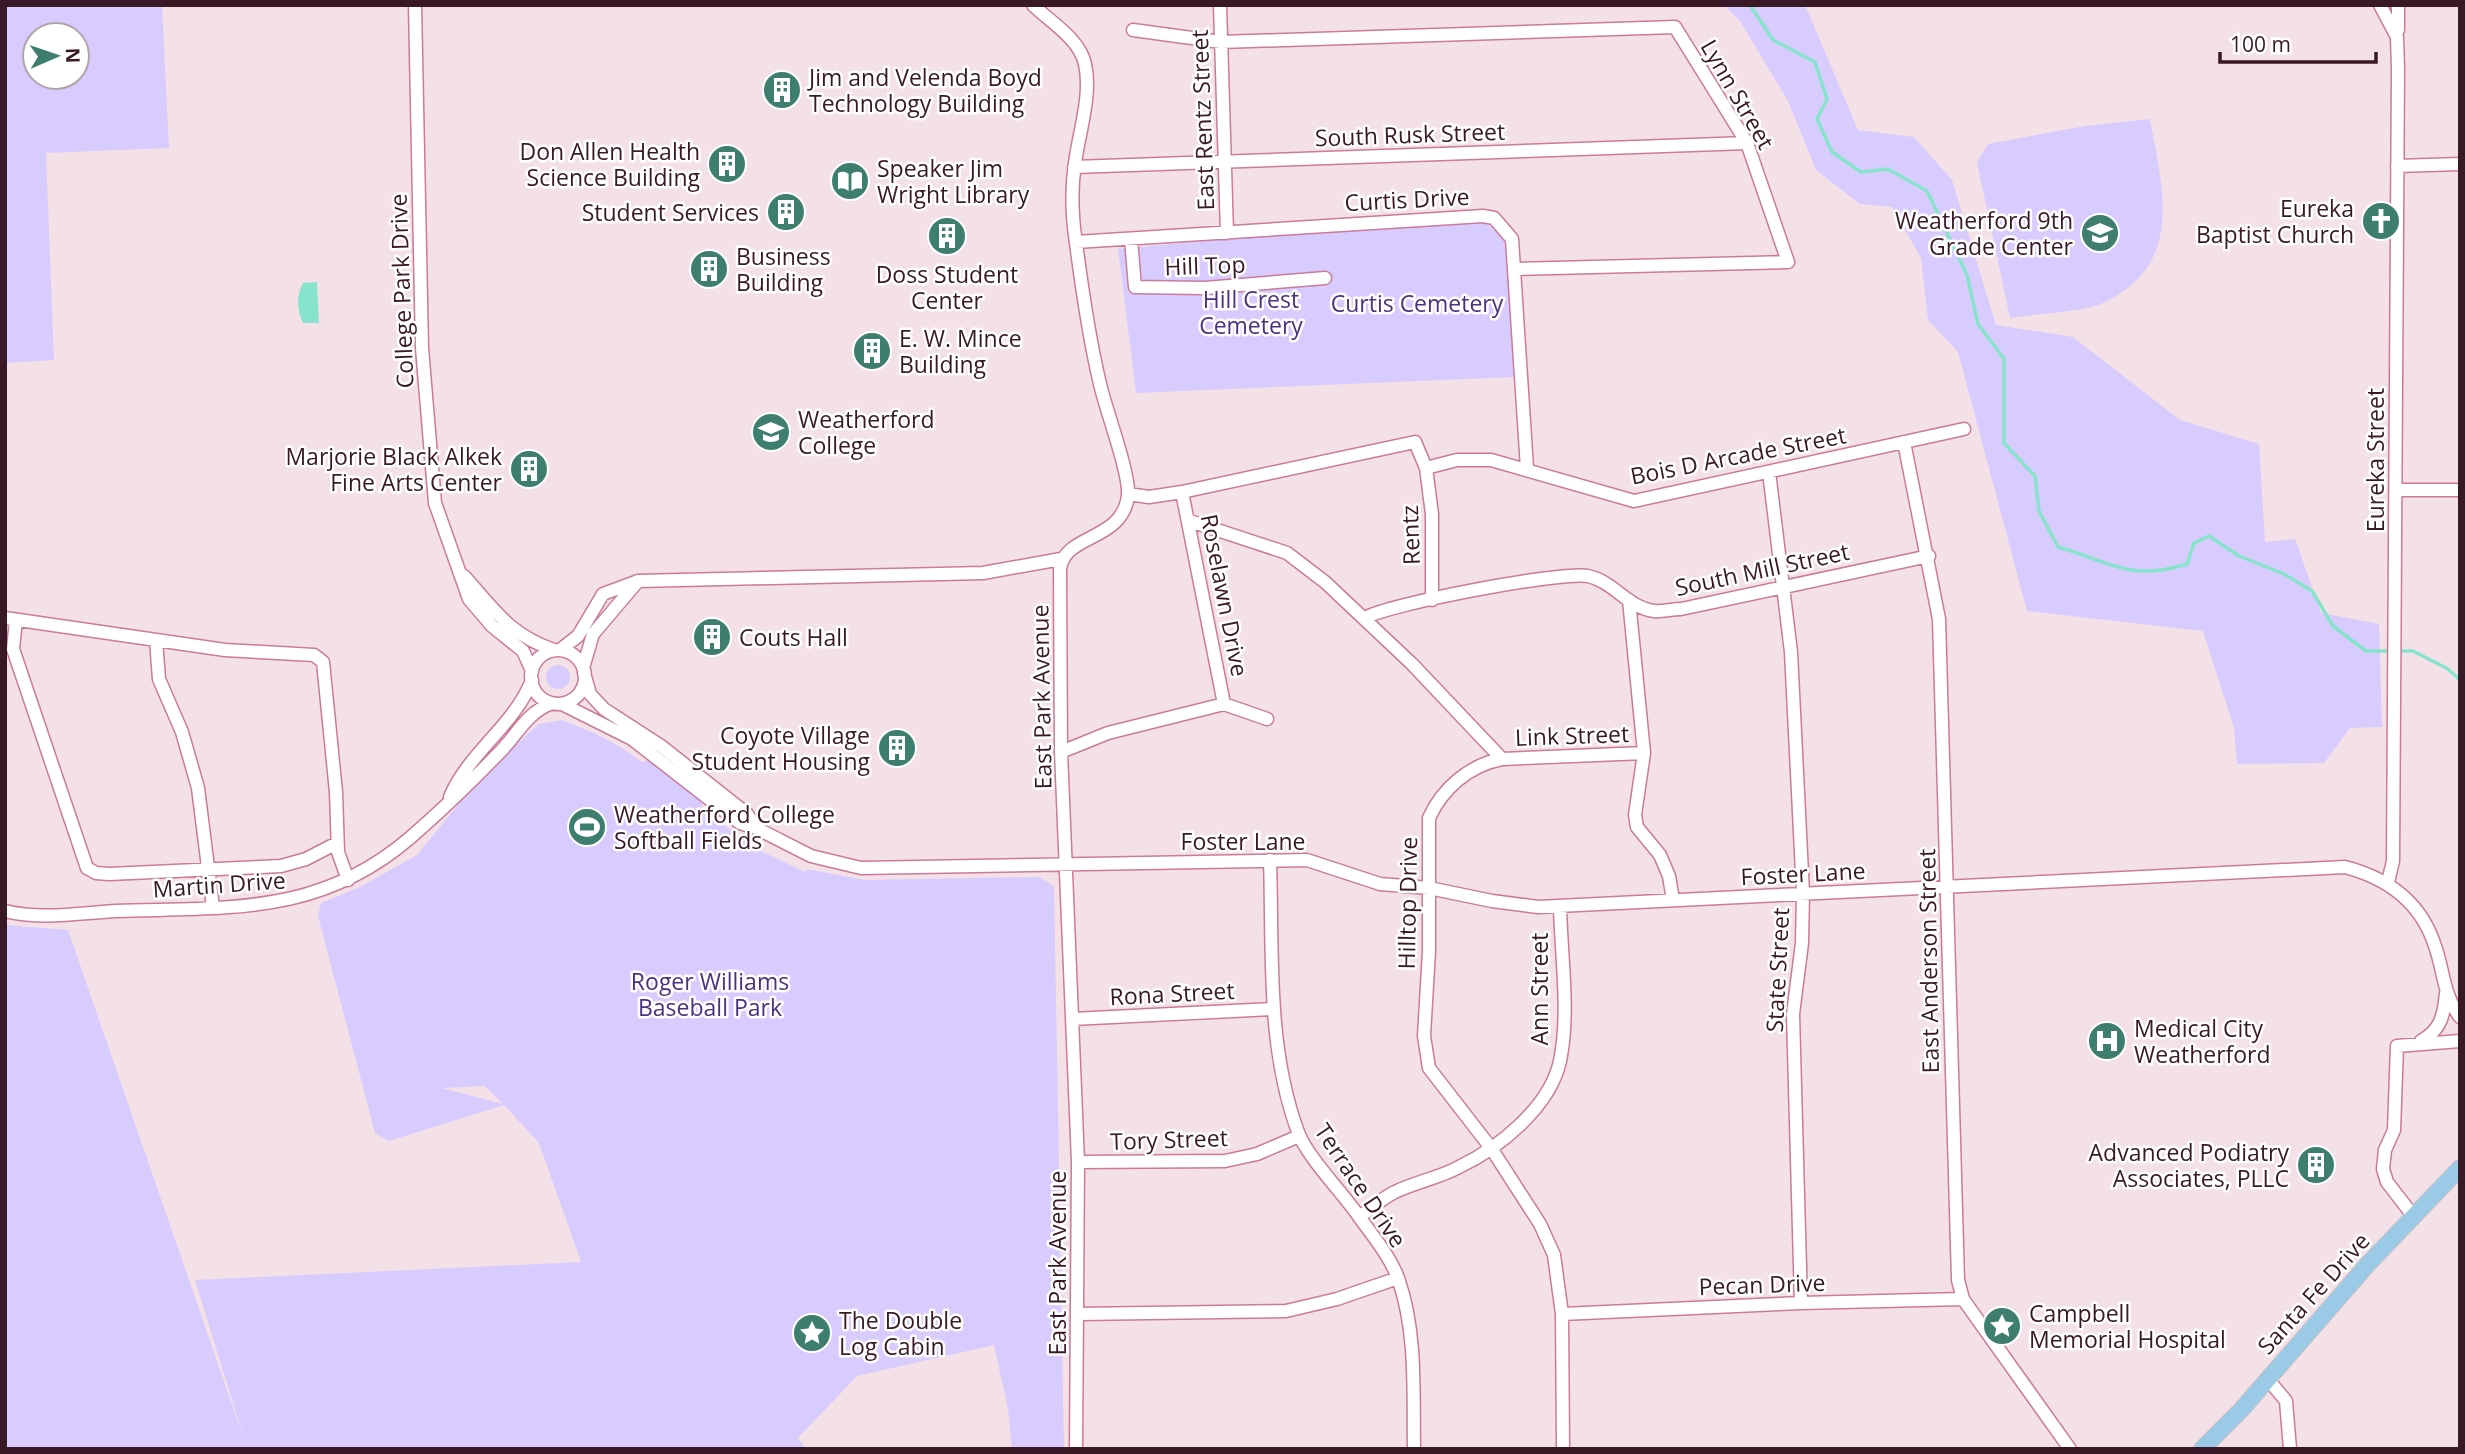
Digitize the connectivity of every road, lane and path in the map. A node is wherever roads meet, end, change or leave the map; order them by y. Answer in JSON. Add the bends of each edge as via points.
{"nodes":[{"id":1,"x":415,"y":5,"type":"edge"},
{"id":2,"x":1033,"y":5,"type":"edge"},
{"id":3,"x":1220,"y":5,"type":"edge"},
{"id":4,"x":2380,"y":5,"type":"edge"},
{"id":5,"x":2398,"y":5,"type":"edge"},
{"id":6,"x":1133,"y":30,"type":"dead end"},
{"id":7,"x":2397,"y":37,"type":"junction"},
{"id":8,"x":1221,"y":42,"type":"junction"},
{"id":9,"x":1747,"y":143,"type":"junction"},
{"id":10,"x":1224,"y":162,"type":"junction"},
{"id":11,"x":2460,"y":164,"type":"edge"},
{"id":12,"x":2397,"y":166,"type":"junction"},
{"id":13,"x":1074,"y":167,"type":"junction"},
{"id":14,"x":1227,"y":233,"type":"junction"},
{"id":15,"x":1131,"y":239,"type":"junction"},
{"id":16,"x":1076,"y":242,"type":"junction"},
{"id":17,"x":1515,"y":269,"type":"junction"},
{"id":18,"x":1325,"y":278,"type":"dead end"},
{"id":19,"x":1964,"y":429,"type":"dead end"},
{"id":20,"x":1904,"y":442,"type":"junction"},
{"id":21,"x":1426,"y":468,"type":"junction"},
{"id":22,"x":1527,"y":468,"type":"junction"},
{"id":23,"x":1769,"y":472,"type":"junction"},
{"id":24,"x":2396,"y":490,"type":"junction"},
{"id":25,"x":2460,"y":490,"type":"edge"},
{"id":26,"x":1182,"y":492,"type":"junction"},
{"id":27,"x":1128,"y":494,"type":"junction"},
{"id":28,"x":1190,"y":521,"type":"junction"},
{"id":29,"x":1929,"y":556,"type":"junction"},
{"id":30,"x":1061,"y":559,"type":"junction"},
{"id":31,"x":459,"y":570,"type":"junction"},
{"id":32,"x":638,"y":581,"type":"junction"},
{"id":33,"x":1784,"y":584,"type":"junction"},
{"id":34,"x":1432,"y":600,"type":"junction"},
{"id":35,"x":1629,"y":600,"type":"junction"},
{"id":36,"x":1365,"y":618,"type":"junction"},
{"id":37,"x":10,"y":619,"type":"edge"},
{"id":38,"x":156,"y":640,"type":"junction"},
{"id":39,"x":557,"y":650,"type":"junction"},
{"id":40,"x":584,"y":670,"type":"junction"},
{"id":41,"x":532,"y":676,"type":"junction"},
{"id":42,"x":557,"y":703,"type":"junction"},
{"id":43,"x":1224,"y":704,"type":"junction"},
{"id":44,"x":1267,"y":719,"type":"dead end"},
{"id":45,"x":1061,"y":752,"type":"junction"},
{"id":46,"x":1644,"y":753,"type":"junction"},
{"id":47,"x":1502,"y":759,"type":"junction"},
{"id":48,"x":447,"y":803,"type":"junction"},
{"id":49,"x":756,"y":828,"type":"junction"},
{"id":50,"x":337,"y":843,"type":"junction"},
{"id":51,"x":1270,"y":859,"type":"junction"},
{"id":52,"x":1066,"y":865,"type":"junction"},
{"id":53,"x":208,"y":871,"type":"junction"},
{"id":54,"x":348,"y":880,"type":"junction"},
{"id":55,"x":2388,"y":882,"type":"junction"},
{"id":56,"x":1948,"y":887,"type":"junction"},
{"id":57,"x":1429,"y":888,"type":"junction"},
{"id":58,"x":1803,"y":893,"type":"junction"},
{"id":59,"x":1673,"y":900,"type":"junction"},
{"id":60,"x":1560,"y":906,"type":"junction"},
{"id":61,"x":213,"y":907,"type":"junction"},
{"id":62,"x":5,"y":911,"type":"edge"},
{"id":63,"x":2446,"y":992,"type":"junction"},
{"id":64,"x":1275,"y":1009,"type":"junction"},
{"id":65,"x":2460,"y":1017,"type":"edge"},
{"id":66,"x":1072,"y":1018,"type":"junction"},
{"id":67,"x":2460,"y":1041,"type":"edge"},
{"id":68,"x":2416,"y":1044,"type":"junction"},
{"id":69,"x":1299,"y":1136,"type":"junction"},
{"id":70,"x":1491,"y":1148,"type":"junction"},
{"id":71,"x":1078,"y":1162,"type":"junction"},
{"id":72,"x":2460,"y":1168,"type":"edge"},
{"id":73,"x":1359,"y":1217,"type":"junction"},
{"id":74,"x":2414,"y":1217,"type":"junction"},
{"id":75,"x":1398,"y":1278,"type":"junction"},
{"id":76,"x":1963,"y":1299,"type":"junction"},
{"id":77,"x":1801,"y":1303,"type":"junction"},
{"id":78,"x":1079,"y":1314,"type":"junction"},
{"id":79,"x":1562,"y":1314,"type":"junction"},
{"id":80,"x":2267,"y":1378,"type":"junction"},
{"id":81,"x":1076,"y":1449,"type":"edge"},
{"id":82,"x":1414,"y":1449,"type":"edge"},
{"id":83,"x":1563,"y":1449,"type":"edge"},
{"id":84,"x":2070,"y":1449,"type":"edge"},
{"id":85,"x":2202,"y":1449,"type":"edge"},
{"id":86,"x":2290,"y":1449,"type":"edge"}],
"edges":[{"from":1,"to":31,"type":"street","name":"College Park Drive","via":[[427,422],[435,503]]},
{"from":2,"to":13,"type":"street","via":[[1081,52],[1085,66],[1087,87]]},
{"from":3,"to":8,"type":"street","name":"East Rentz Street"},
{"from":4,"to":7,"type":"street","name":"Eureka Street"},
{"from":5,"to":7,"type":"street","name":"Eureka Street"},
{"from":6,"to":8,"type":"street","name":"Lynn Street"},
{"from":7,"to":12,"type":"street","name":"Eureka Street"},
{"from":8,"to":9,"type":"street","name":"Lynn Street","via":[[1675,27]]},
{"from":8,"to":10,"type":"street","name":"East Rentz Street"},
{"from":9,"to":10,"type":"street","name":"South Rusk Street"},
{"from":9,"to":17,"type":"street","name":"Lynn Street","via":[[1788,262]]},
{"from":10,"to":13,"type":"street","name":"South Rusk Street"},
{"from":10,"to":14,"type":"street","name":"East Rentz Street"},
{"from":11,"to":12,"type":"street"},
{"from":12,"to":24,"type":"street","name":"Eureka Street"},
{"from":13,"to":16,"type":"street"},
{"from":14,"to":15,"type":"street","name":"Curtis Drive"},
{"from":14,"to":17,"type":"street","name":"Curtis Drive","via":[[1483,216],[1494,218],[1508,233]]},
{"from":15,"to":16,"type":"street","name":"Curtis Drive"},
{"from":15,"to":18,"type":"street","name":"Hill Top","via":[[1135,287],[1205,288]]},
{"from":16,"to":27,"type":"street","via":[[1100,383]]},
{"from":17,"to":22,"type":"street","name":"Curtis Drive"},
{"from":19,"to":20,"type":"street","name":"Bois D Arcade Street"},
{"from":20,"to":23,"type":"street","name":"Bois D Arcade Street"},
{"from":20,"to":29,"type":"street","name":"East Anderson Street"},
{"from":21,"to":22,"type":"street","name":"Bois D Arcade Street","via":[[1457,460],[1492,460]]},
{"from":21,"to":26,"type":"street","via":[[1415,442]]},
{"from":21,"to":34,"type":"street","name":"Rentz","via":[[1432,514]]},
{"from":22,"to":23,"type":"street","name":"Bois D Arcade Street","via":[[1634,501]]},
{"from":23,"to":33,"type":"street","name":"State Street"},
{"from":24,"to":25,"type":"street"},
{"from":24,"to":55,"type":"street","name":"Eureka Street","via":[[2393,861]]},
{"from":26,"to":27,"type":"street","via":[[1149,497]]},
{"from":26,"to":28,"type":"street","name":"Roselawn Drive"},
{"from":27,"to":30,"type":"street","via":[[1115,524]]},
{"from":28,"to":36,"type":"street","via":[[1287,553]]},
{"from":28,"to":43,"type":"street","name":"Roselawn Drive"},
{"from":29,"to":33,"type":"street","name":"South Mill Street"},
{"from":29,"to":56,"type":"street","name":"East Anderson Street","via":[[1939,620]]},
{"from":30,"to":32,"type":"street","via":[[983,573]]},
{"from":30,"to":45,"type":"street","name":"East Park Avenue"},
{"from":31,"to":39,"type":"street","name":"College Park Drive","via":[[508,627],[534,644]]},
{"from":31,"to":41,"type":"street","name":"College Park Drive","via":[[469,599],[523,651]]},
{"from":32,"to":39,"type":"street","via":[[603,594],[578,636]]},
{"from":32,"to":40,"type":"street","via":[[593,634]]},
{"from":33,"to":35,"type":"street","name":"South Mill Street","via":[[1681,609],[1652,611]]},
{"from":33,"to":58,"type":"street","name":"State Street"},
{"from":34,"to":35,"type":"street","name":"South Mill Street","via":[[1553,576],[1587,576],[1610,585]]},
{"from":34,"to":36,"type":"street","name":"South Mill Street"},
{"from":35,"to":46,"type":"street"},
{"from":36,"to":47,"type":"street"},
{"from":37,"to":38,"type":"street"},
{"from":37,"to":53,"type":"street","via":[[13,649],[87,868],[108,874]]},
{"from":38,"to":50,"type":"street","via":[[225,650],[306,653],[323,662]]},
{"from":38,"to":53,"type":"street","via":[[159,679],[182,732],[198,788]]},
{"from":39,"to":40,"type":"street","via":[[577,658]]},
{"from":39,"to":41,"type":"street","via":[[537,660]]},
{"from":40,"to":42,"type":"street","via":[[578,696]]},
{"from":40,"to":49,"type":"street","via":[[590,694],[604,709],[661,746],[747,814]]},
{"from":41,"to":42,"type":"street","via":[[540,697]]},
{"from":41,"to":48,"type":"street","name":"Martin Drive","via":[[519,708],[457,781]]},
{"from":42,"to":48,"type":"street","name":"Martin Drive","via":[[531,714],[509,743]]},
{"from":42,"to":49,"type":"street","via":[[632,738],[740,824]]},
{"from":43,"to":44,"type":"street"},
{"from":43,"to":45,"type":"street","name":"Roselawn Drive","via":[[1108,733]]},
{"from":45,"to":52,"type":"street","name":"East Park Avenue"},
{"from":46,"to":47,"type":"street","name":"Link Street"},
{"from":46,"to":59,"type":"street","via":[[1637,827],[1660,855]]},
{"from":47,"to":57,"type":"street","name":"Hilltop Drive","via":[[1475,766],[1437,799],[1429,818]]},
{"from":48,"to":54,"type":"street","name":"Martin Drive","via":[[387,856]]},
{"from":49,"to":52,"type":"street","via":[[811,856],[861,868]]},
{"from":50,"to":53,"type":"street","via":[[281,866]]},
{"from":50,"to":54,"type":"street"},
{"from":51,"to":52,"type":"street","name":"Foster Lane"},
{"from":51,"to":57,"type":"street","name":"Foster Lane","via":[[1307,860],[1380,884]]},
{"from":51,"to":64,"type":"street","name":"Terrace Drive"},
{"from":52,"to":66,"type":"street","name":"East Park Avenue"},
{"from":53,"to":61,"type":"street"},
{"from":54,"to":61,"type":"street","name":"Martin Drive","via":[[290,901]]},
{"from":55,"to":56,"type":"street","name":"Foster Lane","via":[[2345,867],[2324,866]]},
{"from":55,"to":63,"type":"street","name":"Foster Lane","via":[[2428,929]]},
{"from":56,"to":58,"type":"street","name":"Foster Lane"},
{"from":56,"to":76,"type":"street","name":"East Anderson Street","via":[[1958,1280]]},
{"from":57,"to":60,"type":"street","name":"Foster Lane","via":[[1515,905]]},
{"from":57,"to":70,"type":"street","name":"Hilltop Drive","via":[[1424,1036],[1429,1068]]},
{"from":58,"to":59,"type":"street","name":"Foster Lane"},
{"from":58,"to":77,"type":"street","name":"State Street","via":[[1793,1014]]},
{"from":59,"to":60,"type":"street","name":"Foster Lane"},
{"from":60,"to":70,"type":"street","name":"Ann Street","via":[[1563,1027],[1559,1064],[1545,1094],[1519,1126]]},
{"from":61,"to":62,"type":"street","name":"Martin Drive","via":[[45,914]]},
{"from":63,"to":65,"type":"street","name":"Foster Lane"},
{"from":63,"to":68,"type":"street","via":[[2438,1029]]},
{"from":64,"to":66,"type":"street","name":"Rona Street"},
{"from":64,"to":69,"type":"street","name":"Terrace Drive","via":[[1287,1100]]},
{"from":66,"to":71,"type":"street","name":"East Park Avenue"},
{"from":67,"to":68,"type":"street"},
{"from":68,"to":74,"type":"street","via":[[2396,1046],[2393,1130],[2383,1169],[2387,1182]]},
{"from":69,"to":71,"type":"street","name":"Tory Street","via":[[1258,1154],[1226,1161]]},
{"from":69,"to":73,"type":"street","name":"Terrace Drive"},
{"from":70,"to":73,"type":"street","name":"Ann Street","via":[[1460,1167],[1393,1193]]},
{"from":70,"to":79,"type":"street","name":"Hilltop Drive","via":[[1540,1224],[1554,1255]]},
{"from":71,"to":78,"type":"street","name":"East Park Avenue"},
{"from":72,"to":74,"type":"main road","name":"Santa Fe Drive"},
{"from":73,"to":75,"type":"street","name":"Terrace Drive"},
{"from":74,"to":80,"type":"main road","name":"Santa Fe Drive"},
{"from":75,"to":78,"type":"street","via":[[1286,1311]]},
{"from":75,"to":82,"type":"street","name":"Terrace Drive","via":[[1412,1355]]},
{"from":76,"to":77,"type":"street","name":"Pecan Drive"},
{"from":76,"to":84,"type":"street","name":"East Anderson Street"},
{"from":77,"to":79,"type":"street","name":"Pecan Drive"},
{"from":78,"to":81,"type":"street","name":"East Park Avenue"},
{"from":79,"to":83,"type":"street","name":"Hilltop Drive"},
{"from":80,"to":85,"type":"main road","name":"Santa Fe Drive"},
{"from":80,"to":86,"type":"street","via":[[2286,1401]]}]}
